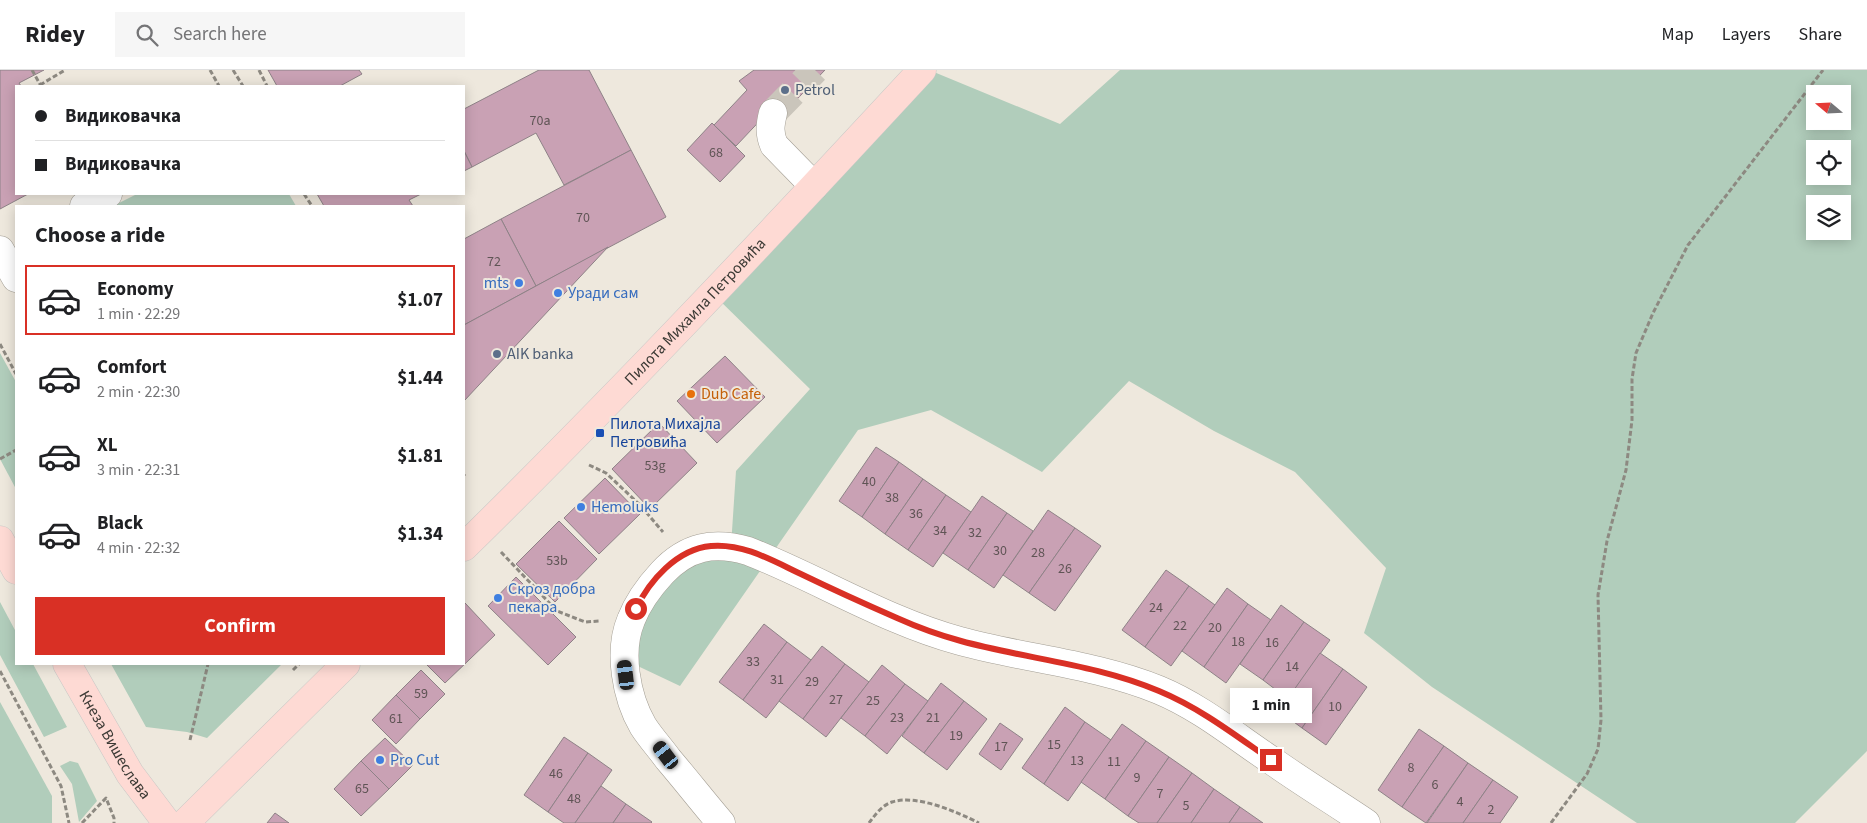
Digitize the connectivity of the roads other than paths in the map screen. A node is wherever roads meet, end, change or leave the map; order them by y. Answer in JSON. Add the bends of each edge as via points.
{"nodes":[{"id":1,"x":922,"y":70,"type":"edge"},
{"id":2,"x":773,"y":113,"type":"tunnel mouth"},
{"id":3,"x":814,"y":186,"type":"junction"},
{"id":4,"x":106,"y":195,"type":"edge"},
{"id":5,"x":86,"y":205,"type":"edge"},
{"id":6,"x":6,"y":247,"type":"edge"},
{"id":7,"x":15,"y":275,"type":"edge"},
{"id":8,"x":475,"y":539,"type":"edge"},
{"id":9,"x":0,"y":540,"type":"edge"},
{"id":10,"x":15,"y":568,"type":"edge"},
{"id":11,"x":68,"y":665,"type":"edge"},
{"id":12,"x":345,"y":665,"type":"edge"},
{"id":13,"x":1358,"y":821,"type":"edge"},
{"id":14,"x":168,"y":823,"type":"edge"},
{"id":15,"x":185,"y":823,"type":"edge"},
{"id":16,"x":721,"y":823,"type":"edge"}],
"edges":[{"from":1,"to":3,"type":"main road","name":"Пилота Михаила Петровића"},
{"from":2,"to":3,"type":"street","via":[[769,126],[774,145]]},
{"from":3,"to":8,"type":"main road","name":"Пилота Михаила Петровића"},
{"from":4,"to":5,"type":"street"},
{"from":6,"to":7,"type":"street"},
{"from":9,"to":10,"type":"main road"},
{"from":11,"to":14,"type":"main road","name":"Кнеза Вишеслава","via":[[130,774]]},
{"from":12,"to":15,"type":"main road"},
{"from":13,"to":16,"type":"street","via":[[1206,715],[1160,691],[1100,672],[936,633],[771,560],[731,546],[709,546],[671,563],[642,597],[630,622],[625,660],[628,690],[643,726]]}]}
